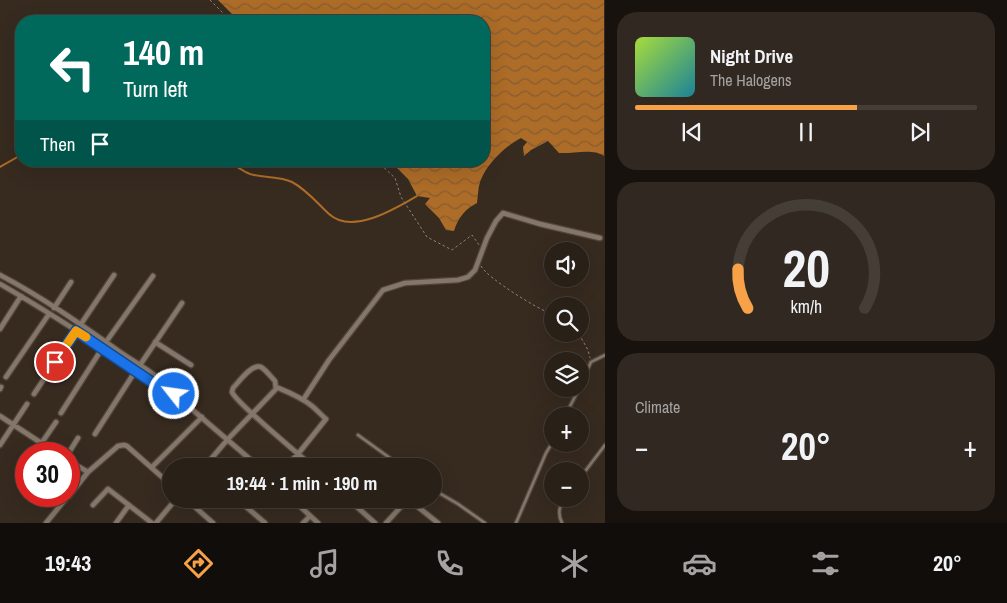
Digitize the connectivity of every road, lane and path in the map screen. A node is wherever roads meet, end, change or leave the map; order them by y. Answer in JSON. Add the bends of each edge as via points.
{"nodes":[{"id":1,"x":210,"y":0,"type":"edge"},
{"id":2,"x":225,"y":15,"type":"edge"},
{"id":3,"x":383,"y":167,"type":"edge"},
{"id":4,"x":600,"y":238,"type":"dead end"},
{"id":5,"x":479,"y":246,"type":"dead end"},
{"id":6,"x":480,"y":261,"type":"junction"},
{"id":7,"x":114,"y":274,"type":"dead end"},
{"id":8,"x":0,"y":275,"type":"edge"},
{"id":9,"x":153,"y":276,"type":"dead end"},
{"id":10,"x":10,"y":281,"type":"junction"},
{"id":11,"x":71,"y":282,"type":"dead end"},
{"id":12,"x":0,"y":284,"type":"edge"},
{"id":13,"x":7,"y":288,"type":"junction"},
{"id":14,"x":21,"y":296,"type":"junction"},
{"id":15,"x":182,"y":303,"type":"dead end"},
{"id":16,"x":54,"y":308,"type":"junction"},
{"id":17,"x":544,"y":311,"type":"edge"},
{"id":18,"x":49,"y":314,"type":"junction"},
{"id":19,"x":66,"y":315,"type":"junction"},
{"id":20,"x":62,"y":322,"type":"junction"},
{"id":21,"x":80,"y":324,"type":"junction"},
{"id":22,"x":0,"y":328,"type":"edge"},
{"id":23,"x":76,"y":331,"type":"junction"},
{"id":24,"x":106,"y":342,"type":"junction"},
{"id":25,"x":156,"y":342,"type":"junction"},
{"id":26,"x":584,"y":342,"type":"edge"},
{"id":27,"x":102,"y":348,"type":"junction"},
{"id":28,"x":123,"y":354,"type":"junction"},
{"id":29,"x":604,"y":355,"type":"edge"},
{"id":30,"x":120,"y":358,"type":"junction"},
{"id":31,"x":591,"y":362,"type":"junction"},
{"id":32,"x":140,"y":365,"type":"junction"},
{"id":33,"x":191,"y":365,"type":"dead end"},
{"id":34,"x":589,"y":366,"type":"edge"},
{"id":35,"x":136,"y":370,"type":"junction"},
{"id":36,"x":6,"y":377,"type":"dead end"},
{"id":37,"x":276,"y":387,"type":"junction"},
{"id":38,"x":34,"y":394,"type":"dead end"},
{"id":39,"x":174,"y":394,"type":"junction"},
{"id":40,"x":303,"y":400,"type":"junction"},
{"id":41,"x":27,"y":404,"type":"dead end"},
{"id":42,"x":61,"y":413,"type":"dead end"},
{"id":43,"x":252,"y":413,"type":"junction"},
{"id":44,"x":0,"y":416,"type":"edge"},
{"id":45,"x":202,"y":417,"type":"junction"},
{"id":46,"x":56,"y":422,"type":"dead end"},
{"id":47,"x":14,"y":425,"type":"junction"},
{"id":48,"x":95,"y":434,"type":"dead end"},
{"id":49,"x":358,"y":435,"type":"dead end"},
{"id":50,"x":78,"y":438,"type":"dead end"},
{"id":51,"x":228,"y":439,"type":"junction"},
{"id":52,"x":40,"y":442,"type":"edge"},
{"id":53,"x":43,"y":442,"type":"edge"},
{"id":54,"x":76,"y":442,"type":"edge"},
{"id":55,"x":0,"y":445,"type":"edge"},
{"id":56,"x":604,"y":445,"type":"edge"},
{"id":57,"x":547,"y":452,"type":"edge"},
{"id":58,"x":298,"y":454,"type":"junction"},
{"id":59,"x":212,"y":458,"type":"edge"},
{"id":60,"x":249,"y":458,"type":"edge"},
{"id":61,"x":294,"y":458,"type":"edge"},
{"id":62,"x":303,"y":458,"type":"edge"},
{"id":63,"x":389,"y":458,"type":"edge"},
{"id":64,"x":589,"y":466,"type":"edge"},
{"id":65,"x":80,"y":467,"type":"edge"},
{"id":66,"x":152,"y":467,"type":"junction"},
{"id":67,"x":88,"y":472,"type":"junction"},
{"id":68,"x":162,"y":476,"type":"edge"},
{"id":69,"x":80,"y":482,"type":"edge"},
{"id":70,"x":442,"y":495,"type":"edge"},
{"id":71,"x":93,"y":505,"type":"dead end"},
{"id":72,"x":129,"y":505,"type":"junction"},
{"id":73,"x":59,"y":507,"type":"edge"},
{"id":74,"x":561,"y":507,"type":"edge"},
{"id":75,"x":168,"y":508,"type":"edge"},
{"id":76,"x":196,"y":508,"type":"edge"},
{"id":77,"x":248,"y":508,"type":"edge"},
{"id":78,"x":303,"y":508,"type":"edge"},
{"id":79,"x":358,"y":508,"type":"edge"},
{"id":80,"x":310,"y":516,"type":"junction"},
{"id":81,"x":46,"y":523,"type":"edge"},
{"id":82,"x":116,"y":523,"type":"edge"},
{"id":83,"x":152,"y":523,"type":"edge"},
{"id":84,"x":156,"y":523,"type":"edge"},
{"id":85,"x":214,"y":523,"type":"edge"},
{"id":86,"x":265,"y":523,"type":"edge"},
{"id":87,"x":303,"y":523,"type":"edge"},
{"id":88,"x":318,"y":523,"type":"edge"},
{"id":89,"x":375,"y":523,"type":"edge"},
{"id":90,"x":386,"y":523,"type":"edge"},
{"id":91,"x":438,"y":523,"type":"edge"},
{"id":92,"x":485,"y":523,"type":"edge"},
{"id":93,"x":516,"y":523,"type":"edge"},
{"id":94,"x":562,"y":523,"type":"edge"}],
"edges":[{"from":1,"to":2,"type":"path"},
{"from":3,"to":5,"type":"path","via":[[395,178],[401,198],[427,236],[452,250],[472,235]]},
{"from":4,"to":6,"type":"street","via":[[503,212],[487,238]]},
{"from":6,"to":17,"type":"path","via":[[488,275]]},
{"from":6,"to":40,"type":"street","via":[[468,277],[458,280],[405,283],[383,290]]},
{"from":7,"to":21,"type":"street"},
{"from":8,"to":10,"type":"street"},
{"from":9,"to":24,"type":"street"},
{"from":10,"to":13,"type":"street"},
{"from":10,"to":16,"type":"street"},
{"from":11,"to":16,"type":"street"},
{"from":12,"to":13,"type":"street"},
{"from":13,"to":14,"type":"street"},
{"from":14,"to":18,"type":"street"},
{"from":14,"to":22,"type":"street"},
{"from":15,"to":25,"type":"street"},
{"from":16,"to":19,"type":"street"},
{"from":18,"to":20,"type":"street"},
{"from":18,"to":36,"type":"street"},
{"from":19,"to":20,"type":"street"},
{"from":19,"to":21,"type":"street"},
{"from":20,"to":23,"type":"street"},
{"from":21,"to":24,"type":"street"},
{"from":23,"to":27,"type":"street"},
{"from":23,"to":38,"type":"street"},
{"from":24,"to":28,"type":"street"},
{"from":25,"to":32,"type":"street"},
{"from":25,"to":33,"type":"street"},
{"from":26,"to":31,"type":"path"},
{"from":27,"to":30,"type":"street"},
{"from":27,"to":42,"type":"street"},
{"from":28,"to":30,"type":"street"},
{"from":28,"to":32,"type":"street"},
{"from":29,"to":31,"type":"lane"},
{"from":30,"to":35,"type":"street"},
{"from":31,"to":34,"type":"lane"},
{"from":32,"to":39,"type":"street"},
{"from":35,"to":39,"type":"street"},
{"from":35,"to":48,"type":"street"},
{"from":37,"to":40,"type":"street"},
{"from":37,"to":43,"type":"street"},
{"from":37,"to":43,"type":"street","via":[[275,381],[260,367],[252,367],[232,392]]},
{"from":39,"to":45,"type":"street"},
{"from":40,"to":58,"type":"street","via":[[326,419]]},
{"from":41,"to":47,"type":"street"},
{"from":43,"to":51,"type":"street"},
{"from":43,"to":58,"type":"street"},
{"from":44,"to":47,"type":"street"},
{"from":45,"to":51,"type":"street"},
{"from":45,"to":66,"type":"street"},
{"from":46,"to":53,"type":"street"},
{"from":47,"to":52,"type":"street"},
{"from":47,"to":55,"type":"street"},
{"from":49,"to":63,"type":"lane"},
{"from":50,"to":54,"type":"street"},
{"from":51,"to":59,"type":"street"},
{"from":51,"to":60,"type":"street"},
{"from":56,"to":64,"type":"lane"},
{"from":57,"to":93,"type":"lane"},
{"from":58,"to":61,"type":"street"},
{"from":58,"to":62,"type":"street"},
{"from":65,"to":67,"type":"street"},
{"from":66,"to":67,"type":"street","via":[[124,445],[118,446]]},
{"from":66,"to":68,"type":"street"},
{"from":67,"to":69,"type":"street"},
{"from":70,"to":92,"type":"lane"},
{"from":71,"to":72,"type":"street","via":[[108,489]]},
{"from":72,"to":82,"type":"street"},
{"from":72,"to":83,"type":"street"},
{"from":73,"to":81,"type":"street"},
{"from":74,"to":94,"type":"lane"},
{"from":75,"to":84,"type":"street"},
{"from":76,"to":85,"type":"street"},
{"from":77,"to":86,"type":"street"},
{"from":78,"to":80,"type":"street"},
{"from":79,"to":89,"type":"street"},
{"from":80,"to":87,"type":"street"},
{"from":80,"to":88,"type":"street"},
{"from":90,"to":91,"type":"street","via":[[408,499]]}]}
